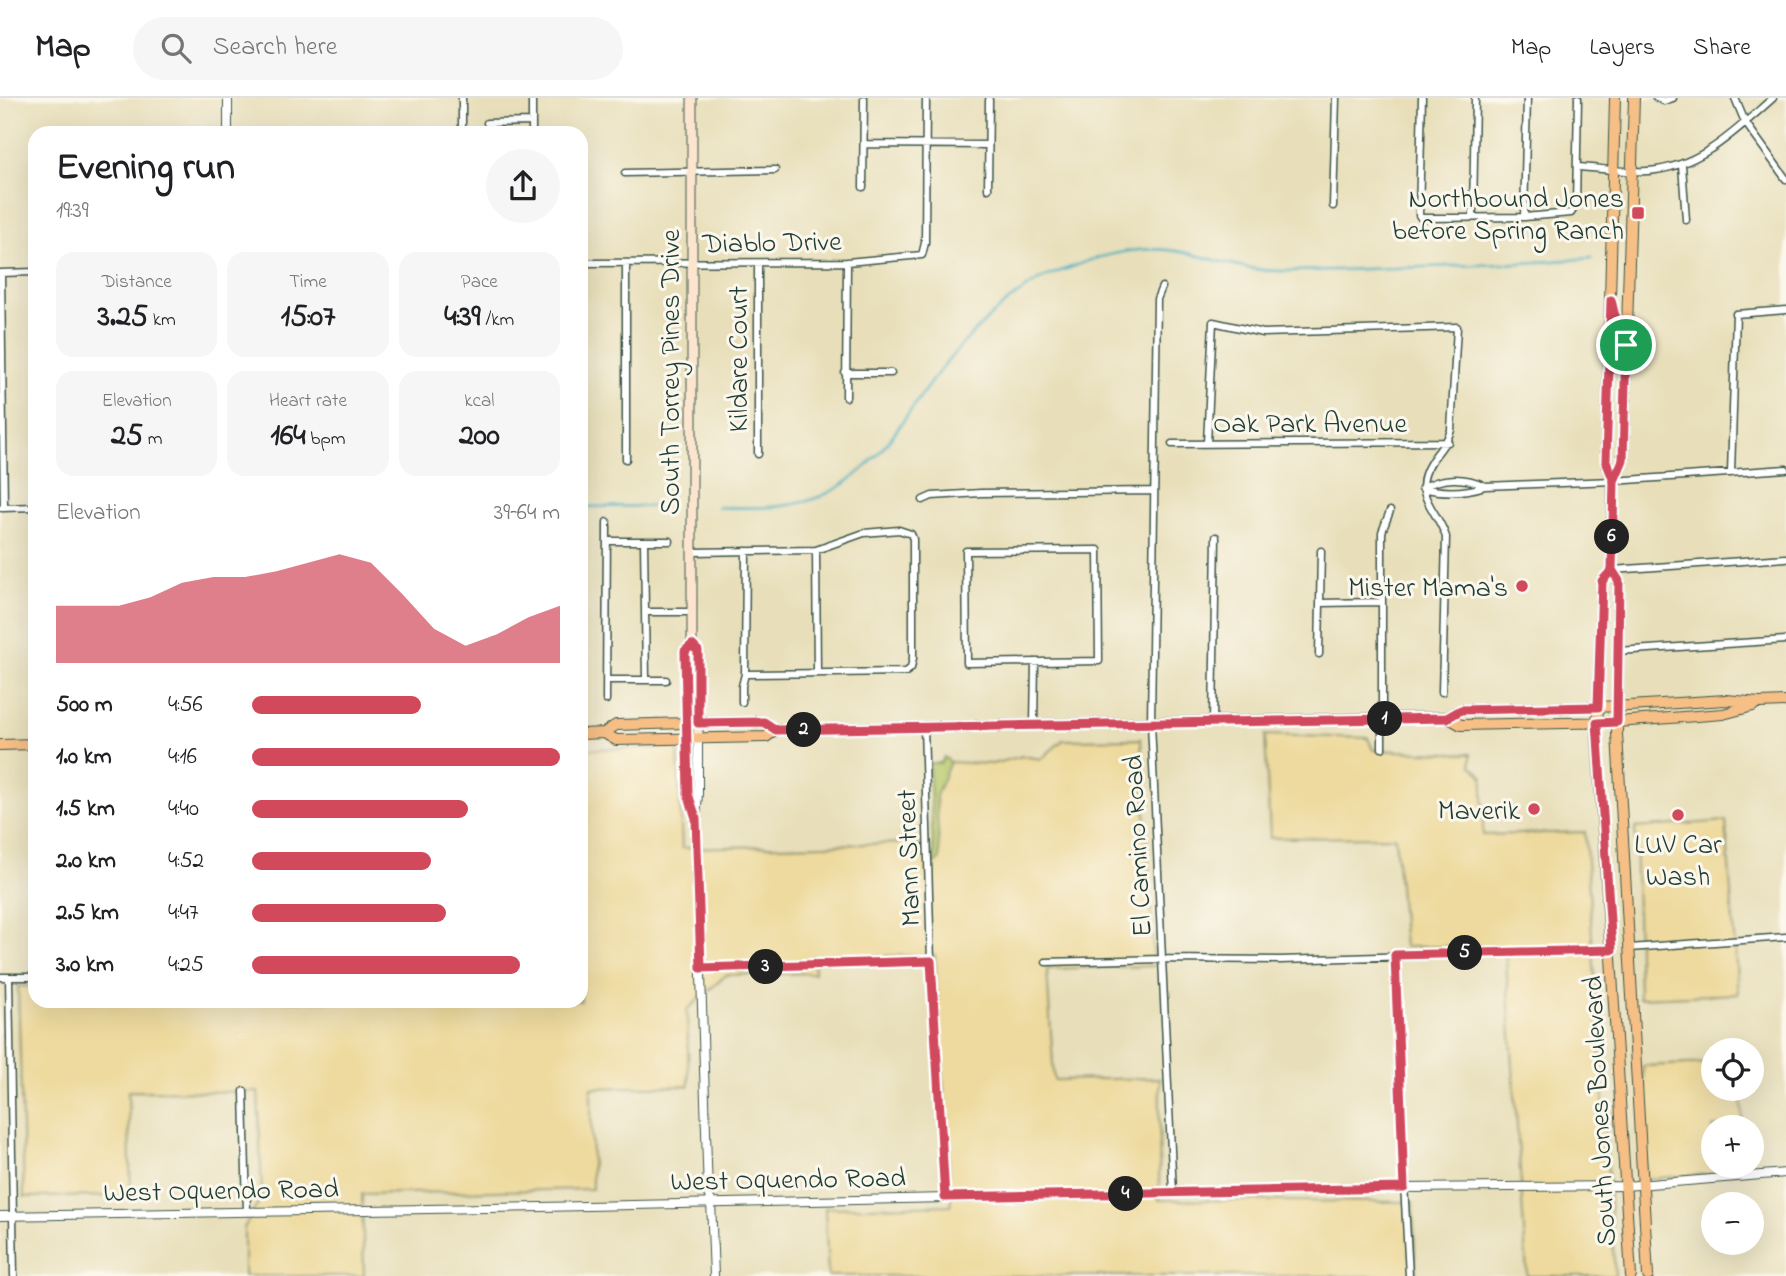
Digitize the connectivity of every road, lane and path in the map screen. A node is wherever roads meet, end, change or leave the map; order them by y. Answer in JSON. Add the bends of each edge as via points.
{"nodes":[{"id":1,"x":228,"y":98,"type":"edge"},
{"id":2,"x":462,"y":98,"type":"edge"},
{"id":3,"x":533,"y":98,"type":"edge"},
{"id":4,"x":692,"y":98,"type":"edge"},
{"id":5,"x":926,"y":98,"type":"edge"},
{"id":6,"x":1336,"y":98,"type":"edge"},
{"id":7,"x":1422,"y":98,"type":"edge"},
{"id":8,"x":1475,"y":98,"type":"edge"},
{"id":9,"x":1527,"y":98,"type":"edge"},
{"id":10,"x":1578,"y":98,"type":"edge"},
{"id":11,"x":1615,"y":98,"type":"edge"},
{"id":12,"x":1634,"y":98,"type":"edge"},
{"id":13,"x":1656,"y":98,"type":"edge"},
{"id":14,"x":1735,"y":98,"type":"edge"},
{"id":15,"x":1773,"y":98,"type":"edge"},
{"id":16,"x":864,"y":99,"type":"edge"},
{"id":17,"x":1671,"y":99,"type":"edge"},
{"id":18,"x":989,"y":100,"type":"dead end"},
{"id":19,"x":532,"y":122,"type":"junction"},
{"id":20,"x":1745,"y":122,"type":"junction"},
{"id":21,"x":487,"y":123,"type":"dead end"},
{"id":22,"x":229,"y":126,"type":"edge"},
{"id":23,"x":462,"y":126,"type":"edge"},
{"id":24,"x":532,"y":126,"type":"edge"},
{"id":25,"x":864,"y":144,"type":"junction"},
{"id":26,"x":926,"y":144,"type":"junction"},
{"id":27,"x":988,"y":145,"type":"junction"},
{"id":28,"x":1682,"y":165,"type":"junction"},
{"id":29,"x":1577,"y":167,"type":"junction"},
{"id":30,"x":775,"y":170,"type":"dead end"},
{"id":31,"x":1615,"y":170,"type":"junction"},
{"id":32,"x":1632,"y":171,"type":"junction"},
{"id":33,"x":692,"y":172,"type":"junction"},
{"id":34,"x":625,"y":173,"type":"dead end"},
{"id":35,"x":1786,"y":179,"type":"edge"},
{"id":36,"x":863,"y":187,"type":"dead end"},
{"id":37,"x":988,"y":189,"type":"dead end"},
{"id":38,"x":1333,"y":206,"type":"dead end"},
{"id":39,"x":1473,"y":217,"type":"junction"},
{"id":40,"x":1524,"y":217,"type":"junction"},
{"id":41,"x":1686,"y":220,"type":"dead end"},
{"id":42,"x":588,"y":262,"type":"edge"},
{"id":43,"x":847,"y":262,"type":"junction"},
{"id":44,"x":758,"y":263,"type":"junction"},
{"id":45,"x":626,"y":264,"type":"junction"},
{"id":46,"x":692,"y":264,"type":"junction"},
{"id":47,"x":28,"y":272,"type":"edge"},
{"id":48,"x":1,"y":273,"type":"edge"},
{"id":49,"x":1162,"y":287,"type":"dead end"},
{"id":50,"x":1611,"y":300,"type":"junction"},
{"id":51,"x":1786,"y":310,"type":"edge"},
{"id":52,"x":1626,"y":345,"type":"junction"},
{"id":53,"x":845,"y":373,"type":"junction"},
{"id":54,"x":891,"y":373,"type":"dead end"},
{"id":55,"x":846,"y":397,"type":"dead end"},
{"id":56,"x":1448,"y":442,"type":"junction"},
{"id":57,"x":1207,"y":443,"type":"junction"},
{"id":58,"x":1172,"y":444,"type":"dead end"},
{"id":59,"x":758,"y":454,"type":"dead end"},
{"id":60,"x":626,"y":459,"type":"dead end"},
{"id":61,"x":1786,"y":470,"type":"edge"},
{"id":62,"x":1731,"y":473,"type":"junction"},
{"id":63,"x":1614,"y":481,"type":"junction"},
{"id":64,"x":1485,"y":486,"type":"junction"},
{"id":65,"x":1422,"y":488,"type":"junction"},
{"id":66,"x":1154,"y":491,"type":"junction"},
{"id":67,"x":923,"y":500,"type":"dead end"},
{"id":68,"x":28,"y":507,"type":"edge"},
{"id":69,"x":2,"y":508,"type":"edge"},
{"id":70,"x":1390,"y":511,"type":"dead end"},
{"id":71,"x":607,"y":522,"type":"dead end"},
{"id":72,"x":1216,"y":537,"type":"dead end"},
{"id":73,"x":607,"y":541,"type":"junction"},
{"id":74,"x":644,"y":541,"type":"junction"},
{"id":75,"x":670,"y":541,"type":"dead end"},
{"id":76,"x":746,"y":551,"type":"junction"},
{"id":77,"x":816,"y":551,"type":"junction"},
{"id":78,"x":1321,"y":551,"type":"dead end"},
{"id":79,"x":692,"y":552,"type":"junction"},
{"id":80,"x":1786,"y":558,"type":"edge"},
{"id":81,"x":1612,"y":570,"type":"junction"},
{"id":82,"x":1381,"y":602,"type":"junction"},
{"id":83,"x":1320,"y":603,"type":"junction"},
{"id":84,"x":645,"y":612,"type":"junction"},
{"id":85,"x":692,"y":612,"type":"junction"},
{"id":86,"x":1786,"y":640,"type":"edge"},
{"id":87,"x":1618,"y":651,"type":"junction"},
{"id":88,"x":1319,"y":654,"type":"dead end"},
{"id":89,"x":1035,"y":662,"type":"junction"},
{"id":90,"x":817,"y":673,"type":"junction"},
{"id":91,"x":745,"y":674,"type":"junction"},
{"id":92,"x":606,"y":680,"type":"junction"},
{"id":93,"x":646,"y":680,"type":"junction"},
{"id":94,"x":666,"y":680,"type":"dead end"},
{"id":95,"x":1442,"y":692,"type":"dead end"},
{"id":96,"x":606,"y":700,"type":"dead end"},
{"id":97,"x":742,"y":702,"type":"dead end"},
{"id":98,"x":1786,"y":702,"type":"edge"},
{"id":99,"x":1760,"y":704,"type":"junction"},
{"id":100,"x":1598,"y":707,"type":"junction"},
{"id":101,"x":1617,"y":707,"type":"junction"},
{"id":102,"x":1447,"y":718,"type":"junction"},
{"id":103,"x":1380,"y":719,"type":"junction"},
{"id":104,"x":1213,"y":722,"type":"junction"},
{"id":105,"x":1617,"y":722,"type":"junction"},
{"id":106,"x":692,"y":723,"type":"junction"},
{"id":107,"x":1151,"y":723,"type":"junction"},
{"id":108,"x":1597,"y":723,"type":"junction"},
{"id":109,"x":1034,"y":725,"type":"junction"},
{"id":110,"x":924,"y":727,"type":"junction"},
{"id":111,"x":776,"y":730,"type":"junction"},
{"id":112,"x":604,"y":733,"type":"junction"},
{"id":113,"x":588,"y":734,"type":"edge"},
{"id":114,"x":693,"y":739,"type":"junction"},
{"id":115,"x":28,"y":744,"type":"edge"},
{"id":116,"x":0,"y":745,"type":"edge"},
{"id":117,"x":1382,"y":748,"type":"dead end"},
{"id":118,"x":1786,"y":937,"type":"edge"},
{"id":119,"x":1629,"y":948,"type":"junction"},
{"id":120,"x":1612,"y":950,"type":"junction"},
{"id":121,"x":1395,"y":955,"type":"junction"},
{"id":122,"x":1162,"y":959,"type":"junction"},
{"id":123,"x":931,"y":961,"type":"junction"},
{"id":124,"x":1046,"y":962,"type":"dead end"},
{"id":125,"x":701,"y":968,"type":"junction"},
{"id":126,"x":0,"y":977,"type":"edge"},
{"id":127,"x":9,"y":977,"type":"junction"},
{"id":128,"x":28,"y":977,"type":"edge"},
{"id":129,"x":244,"y":1091,"type":"dead end"},
{"id":130,"x":1786,"y":1173,"type":"edge"},
{"id":131,"x":1643,"y":1185,"type":"junction"},
{"id":132,"x":1626,"y":1186,"type":"junction"},
{"id":133,"x":1404,"y":1188,"type":"junction"},
{"id":134,"x":1173,"y":1193,"type":"junction"},
{"id":135,"x":945,"y":1197,"type":"junction"},
{"id":136,"x":711,"y":1201,"type":"junction"},
{"id":137,"x":247,"y":1212,"type":"junction"},
{"id":138,"x":0,"y":1216,"type":"edge"},
{"id":139,"x":12,"y":1216,"type":"junction"},
{"id":140,"x":15,"y":1276,"type":"edge"},
{"id":141,"x":714,"y":1276,"type":"edge"},
{"id":142,"x":1409,"y":1276,"type":"edge"},
{"id":143,"x":1631,"y":1276,"type":"edge"},
{"id":144,"x":1648,"y":1276,"type":"edge"}],
"edges":[{"from":1,"to":22,"type":"street"},
{"from":2,"to":23,"type":"street"},
{"from":3,"to":19,"type":"street"},
{"from":4,"to":33,"type":"main road","name":"South Torrey Pines Drive"},
{"from":5,"to":26,"type":"street"},
{"from":6,"to":38,"type":"street"},
{"from":7,"to":39,"type":"street","via":[[1420,217]]},
{"from":8,"to":39,"type":"street"},
{"from":9,"to":40,"type":"street"},
{"from":10,"to":29,"type":"street"},
{"from":11,"to":31,"type":"main road","name":"South Jones Boulevard"},
{"from":12,"to":32,"type":"main road","name":"South Jones Boulevard"},
{"from":13,"to":17,"type":"street"},
{"from":14,"to":20,"type":"street"},
{"from":15,"to":20,"type":"street"},
{"from":16,"to":25,"type":"street"},
{"from":18,"to":27,"type":"street"},
{"from":19,"to":21,"type":"street"},
{"from":19,"to":24,"type":"street"},
{"from":20,"to":28,"type":"street","via":[[1715,148]]},
{"from":20,"to":35,"type":"street"},
{"from":25,"to":26,"type":"street"},
{"from":25,"to":36,"type":"street"},
{"from":26,"to":27,"type":"street"},
{"from":26,"to":43,"type":"street","name":"Diablo Drive","via":[[922,256]]},
{"from":27,"to":37,"type":"street"},
{"from":28,"to":32,"type":"street"},
{"from":28,"to":41,"type":"street"},
{"from":29,"to":31,"type":"street"},
{"from":29,"to":40,"type":"street","via":[[1576,205],[1571,213]]},
{"from":30,"to":33,"type":"street"},
{"from":31,"to":32,"type":"street"},
{"from":31,"to":50,"type":"main road","name":"South Jones Boulevard"},
{"from":32,"to":52,"type":"main road","name":"South Jones Boulevard"},
{"from":33,"to":34,"type":"street"},
{"from":33,"to":46,"type":"main road","name":"South Torrey Pines Drive"},
{"from":39,"to":40,"type":"street"},
{"from":42,"to":45,"type":"street","name":"Diablo Drive"},
{"from":43,"to":44,"type":"street","name":"Diablo Drive"},
{"from":43,"to":53,"type":"street"},
{"from":44,"to":46,"type":"street","name":"Diablo Drive"},
{"from":44,"to":59,"type":"street","name":"Kildare Court"},
{"from":45,"to":46,"type":"street","name":"Diablo Drive"},
{"from":45,"to":60,"type":"street"},
{"from":46,"to":79,"type":"main road","name":"South Torrey Pines Drive"},
{"from":47,"to":48,"type":"street"},
{"from":48,"to":69,"type":"street"},
{"from":49,"to":66,"type":"street","name":"El Camino Road","via":[[1157,299]]},
{"from":50,"to":52,"type":"main road"},
{"from":50,"to":63,"type":"main road","name":"South Jones Boulevard","via":[[1606,461]]},
{"from":51,"to":62,"type":"street","via":[[1737,314]]},
{"from":52,"to":63,"type":"main road","name":"South Jones Boulevard","via":[[1623,460]]},
{"from":53,"to":54,"type":"street"},
{"from":53,"to":55,"type":"street"},
{"from":56,"to":57,"type":"street","name":"Oak Park Avenue"},
{"from":56,"to":57,"type":"street","via":[[1457,327],[1263,333],[1213,322]]},
{"from":56,"to":65,"type":"street","via":[[1425,471]]},
{"from":57,"to":58,"type":"street","name":"Oak Park Avenue"},
{"from":61,"to":62,"type":"street"},
{"from":62,"to":63,"type":"street"},
{"from":63,"to":64,"type":"street"},
{"from":63,"to":81,"type":"main road","name":"South Jones Boulevard"},
{"from":64,"to":65,"type":"street","via":[[1469,491]]},
{"from":64,"to":65,"type":"street","via":[[1471,479],[1436,480]]},
{"from":65,"to":95,"type":"street","via":[[1446,537]]},
{"from":66,"to":67,"type":"street","via":[[981,493]]},
{"from":66,"to":107,"type":"street","name":"El Camino Road"},
{"from":68,"to":69,"type":"street"},
{"from":70,"to":82,"type":"street","via":[[1382,531]]},
{"from":71,"to":73,"type":"street"},
{"from":72,"to":104,"type":"street"},
{"from":73,"to":74,"type":"street"},
{"from":73,"to":92,"type":"street"},
{"from":74,"to":75,"type":"street"},
{"from":74,"to":84,"type":"street"},
{"from":76,"to":77,"type":"street"},
{"from":76,"to":79,"type":"street"},
{"from":76,"to":91,"type":"street"},
{"from":77,"to":90,"type":"street"},
{"from":77,"to":90,"type":"street","via":[[864,533],[899,530],[913,539],[911,668],[906,673]]},
{"from":78,"to":83,"type":"street"},
{"from":79,"to":85,"type":"main road","name":"South Torrey Pines Drive"},
{"from":80,"to":81,"type":"street"},
{"from":81,"to":87,"type":"main road","name":"South Jones Boulevard","via":[[1619,581]]},
{"from":81,"to":100,"type":"main road","name":"South Jones Boulevard","via":[[1602,581]]},
{"from":82,"to":83,"type":"street"},
{"from":82,"to":103,"type":"street"},
{"from":83,"to":88,"type":"street"},
{"from":84,"to":85,"type":"street"},
{"from":84,"to":93,"type":"street"},
{"from":85,"to":106,"type":"main road","name":"South Torrey Pines Drive","via":[[692,645],[698,651]]},
{"from":86,"to":87,"type":"street"},
{"from":87,"to":101,"type":"main road","name":"South Jones Boulevard"},
{"from":89,"to":89,"type":"street","via":[[1099,661],[1098,550],[966,551],[967,663]]},
{"from":89,"to":109,"type":"street"},
{"from":90,"to":91,"type":"street"},
{"from":91,"to":97,"type":"street"},
{"from":92,"to":93,"type":"street"},
{"from":92,"to":96,"type":"street"},
{"from":93,"to":94,"type":"street"},
{"from":98,"to":99,"type":"main road"},
{"from":99,"to":101,"type":"main road","via":[[1726,700]]},
{"from":99,"to":105,"type":"main road","via":[[1723,714]]},
{"from":100,"to":101,"type":"main road"},
{"from":100,"to":102,"type":"main road","via":[[1461,710]]},
{"from":100,"to":108,"type":"main road","name":"South Jones Boulevard"},
{"from":101,"to":105,"type":"main road","name":"South Jones Boulevard"},
{"from":102,"to":103,"type":"main road"},
{"from":102,"to":108,"type":"main road","via":[[1461,725]]},
{"from":103,"to":104,"type":"main road"},
{"from":103,"to":117,"type":"street"},
{"from":104,"to":107,"type":"main road"},
{"from":105,"to":108,"type":"main road"},
{"from":105,"to":119,"type":"main road","name":"South Jones Boulevard"},
{"from":106,"to":111,"type":"main road","via":[[764,722]]},
{"from":106,"to":112,"type":"main road","via":[[616,724]]},
{"from":106,"to":114,"type":"main road","name":"South Torrey Pines Drive"},
{"from":107,"to":109,"type":"main road"},
{"from":107,"to":122,"type":"street","name":"El Camino Road"},
{"from":108,"to":120,"type":"main road","name":"South Jones Boulevard"},
{"from":109,"to":110,"type":"main road"},
{"from":110,"to":111,"type":"main road"},
{"from":110,"to":123,"type":"street","name":"Mann Street"},
{"from":111,"to":114,"type":"main road","via":[[766,737]]},
{"from":112,"to":113,"type":"main road"},
{"from":112,"to":114,"type":"main road","via":[[616,740]]},
{"from":114,"to":125,"type":"street","name":"South Torrey Pines Drive","via":[[688,794],[696,818]]},
{"from":115,"to":116,"type":"main road"},
{"from":118,"to":119,"type":"street"},
{"from":119,"to":131,"type":"main road","name":"South Jones Boulevard"},
{"from":120,"to":121,"type":"street"},
{"from":120,"to":132,"type":"main road","name":"South Jones Boulevard"},
{"from":121,"to":122,"type":"street"},
{"from":121,"to":133,"type":"street"},
{"from":122,"to":124,"type":"street"},
{"from":122,"to":134,"type":"street","name":"El Camino Road"},
{"from":123,"to":125,"type":"street"},
{"from":123,"to":135,"type":"street","name":"Mann Street"},
{"from":125,"to":136,"type":"street","name":"South Torrey Pines Drive"},
{"from":126,"to":127,"type":"street"},
{"from":127,"to":128,"type":"street"},
{"from":127,"to":139,"type":"street"},
{"from":129,"to":137,"type":"street"},
{"from":130,"to":131,"type":"street","name":"West Oquendo Road"},
{"from":131,"to":132,"type":"street","name":"West Oquendo Road"},
{"from":131,"to":144,"type":"main road","name":"South Jones Boulevard"},
{"from":132,"to":133,"type":"street","name":"West Oquendo Road"},
{"from":132,"to":143,"type":"main road","name":"South Jones Boulevard"},
{"from":133,"to":134,"type":"street","name":"West Oquendo Road"},
{"from":133,"to":142,"type":"street"},
{"from":134,"to":135,"type":"street","name":"West Oquendo Road"},
{"from":135,"to":136,"type":"street","name":"West Oquendo Road"},
{"from":136,"to":137,"type":"street","name":"West Oquendo Road"},
{"from":136,"to":141,"type":"street","name":"South Torrey Pines Drive"},
{"from":137,"to":139,"type":"street","name":"West Oquendo Road"},
{"from":138,"to":139,"type":"street","name":"West Oquendo Road"},
{"from":139,"to":140,"type":"street"}]}
